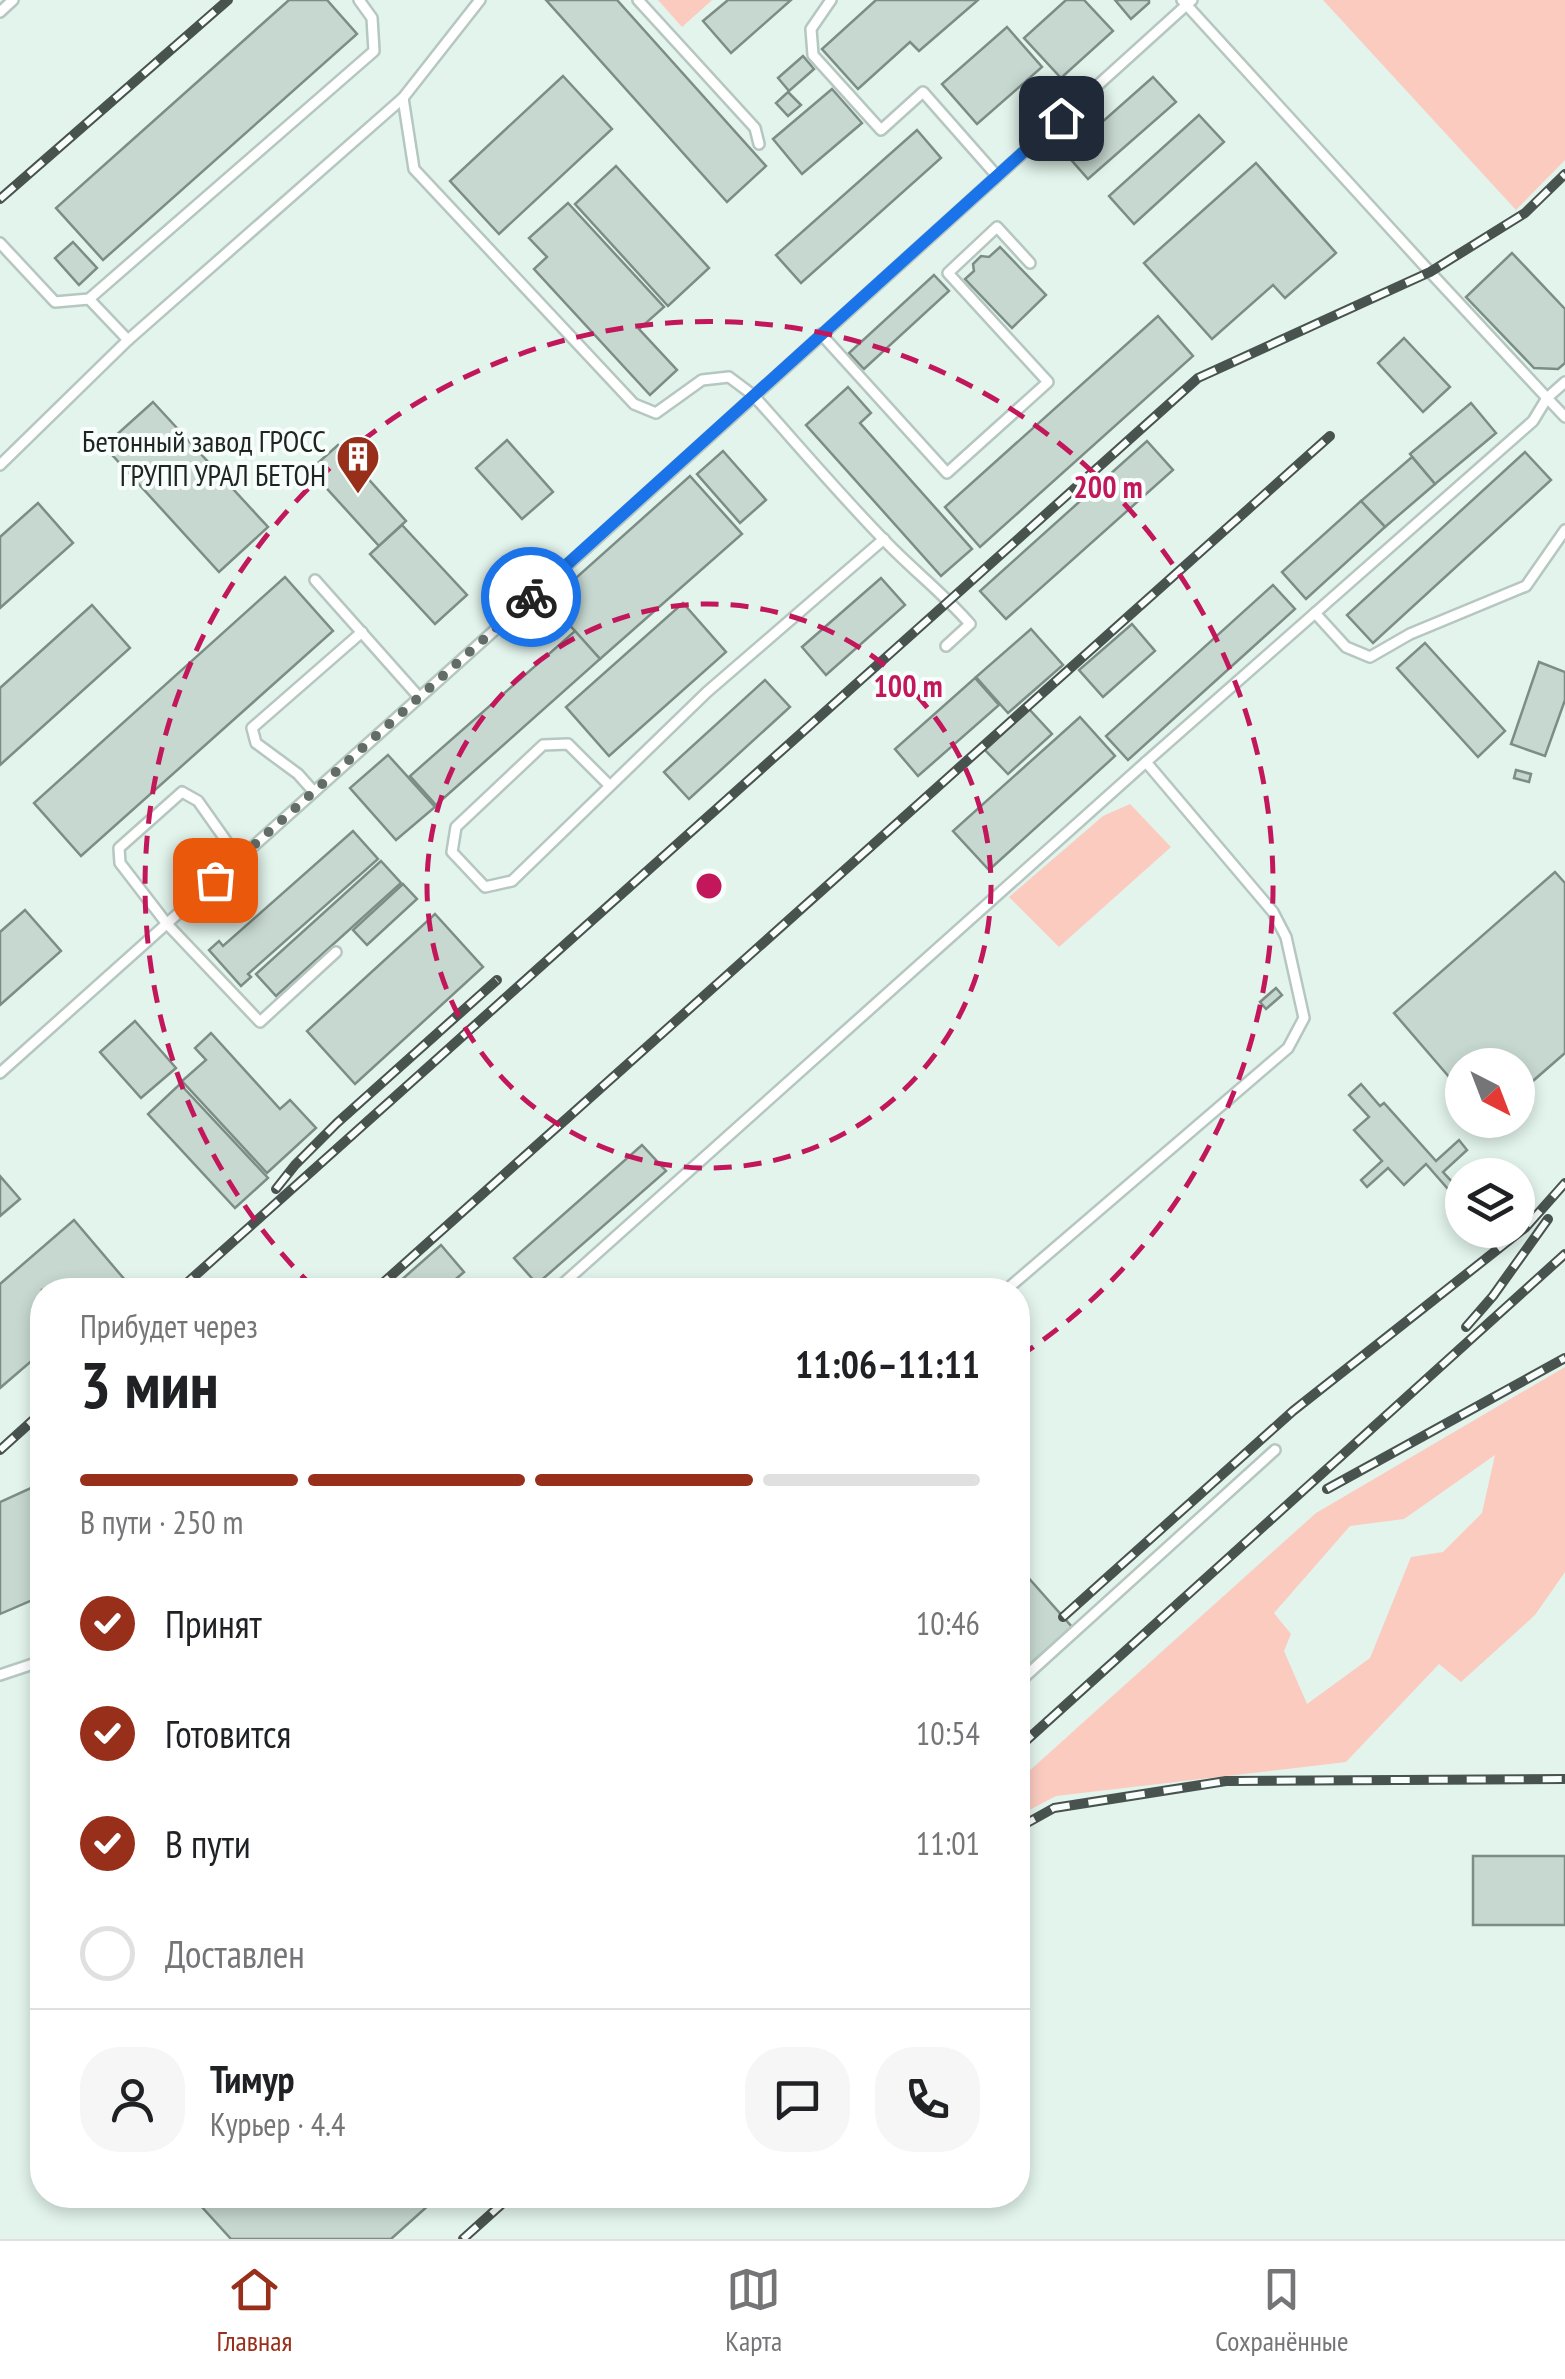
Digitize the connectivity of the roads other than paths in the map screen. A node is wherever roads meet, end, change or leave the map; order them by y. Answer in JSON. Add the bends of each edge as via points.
{"nodes":[{"id":1,"x":13,"y":0,"type":"edge"},
{"id":2,"x":358,"y":0,"type":"edge"},
{"id":3,"x":480,"y":0,"type":"edge"},
{"id":4,"x":638,"y":0,"type":"edge"},
{"id":5,"x":830,"y":0,"type":"edge"},
{"id":6,"x":1187,"y":2,"type":"edge"},
{"id":7,"x":0,"y":12,"type":"edge"},
{"id":8,"x":403,"y":98,"type":"junction"},
{"id":9,"x":759,"y":144,"type":"dead end"},
{"id":10,"x":997,"y":176,"type":"junction"},
{"id":11,"x":0,"y":243,"type":"edge"},
{"id":12,"x":1030,"y":263,"type":"dead end"},
{"id":13,"x":89,"y":299,"type":"junction"},
{"id":14,"x":821,"y":334,"type":"junction"},
{"id":15,"x":128,"y":340,"type":"junction"},
{"id":16,"x":1565,"y":382,"type":"edge"},
{"id":17,"x":752,"y":395,"type":"junction"},
{"id":18,"x":1548,"y":398,"type":"junction"},
{"id":19,"x":1565,"y":416,"type":"edge"},
{"id":20,"x":0,"y":465,"type":"edge"},
{"id":21,"x":1565,"y":530,"type":"edge"},
{"id":22,"x":884,"y":539,"type":"junction"},
{"id":23,"x":316,"y":580,"type":"dead end"},
{"id":24,"x":1315,"y":614,"type":"junction"},
{"id":25,"x":362,"y":632,"type":"junction"},
{"id":26,"x":946,"y":646,"type":"dead end"},
{"id":27,"x":419,"y":697,"type":"junction"},
{"id":28,"x":1146,"y":762,"type":"junction"},
{"id":29,"x":610,"y":786,"type":"junction"},
{"id":30,"x":314,"y":792,"type":"junction"},
{"id":31,"x":240,"y":859,"type":"junction"},
{"id":32,"x":167,"y":924,"type":"junction"},
{"id":33,"x":336,"y":952,"type":"dead end"},
{"id":34,"x":0,"y":1073,"type":"edge"},
{"id":35,"x":569,"y":1278,"type":"edge"},
{"id":36,"x":1020,"y":1278,"type":"edge"},
{"id":37,"x":1274,"y":1450,"type":"dead end"},
{"id":38,"x":30,"y":1665,"type":"edge"},
{"id":39,"x":1030,"y":1671,"type":"edge"},
{"id":40,"x":0,"y":1675,"type":"edge"}],
"edges":[{"from":1,"to":7,"type":"lane"},
{"from":2,"to":13,"type":"lane","via":[[372,18],[374,51]]},
{"from":3,"to":8,"type":"lane"},
{"from":4,"to":9,"type":"lane","via":[[755,128]]},
{"from":5,"to":10,"type":"lane","via":[[812,29],[813,55],[881,130],[923,92]]},
{"from":6,"to":10,"type":"lane"},
{"from":6,"to":18,"type":"lane"},
{"from":8,"to":15,"type":"lane"},
{"from":8,"to":17,"type":"lane","via":[[414,169],[634,404],[656,413],[702,380],[729,376]]},
{"from":10,"to":14,"type":"lane"},
{"from":11,"to":13,"type":"lane","via":[[55,302]]},
{"from":12,"to":14,"type":"lane","via":[[997,227],[948,272],[1048,382],[947,472]]},
{"from":13,"to":15,"type":"lane"},
{"from":14,"to":17,"type":"lane"},
{"from":15,"to":20,"type":"lane"},
{"from":16,"to":18,"type":"lane"},
{"from":17,"to":22,"type":"lane"},
{"from":17,"to":27,"type":"lane"},
{"from":18,"to":19,"type":"lane"},
{"from":18,"to":24,"type":"lane","via":[[1533,421]]},
{"from":21,"to":24,"type":"lane","via":[[1526,586],[1370,657],[1346,647]]},
{"from":22,"to":26,"type":"lane","via":[[970,624]]},
{"from":22,"to":29,"type":"lane","via":[[706,692]]},
{"from":23,"to":25,"type":"lane"},
{"from":24,"to":28,"type":"lane"},
{"from":25,"to":27,"type":"lane"},
{"from":25,"to":30,"type":"lane","via":[[252,728],[256,743]]},
{"from":27,"to":30,"type":"lane"},
{"from":28,"to":35,"type":"lane"},
{"from":28,"to":36,"type":"lane","via":[[1273,912],[1286,937],[1304,1018],[1288,1048]]},
{"from":29,"to":29,"type":"lane","via":[[512,881],[485,886],[452,852],[456,827],[543,746],[568,744]]},
{"from":30,"to":31,"type":"lane"},
{"from":31,"to":32,"type":"lane"},
{"from":31,"to":32,"type":"lane","via":[[198,802],[182,792],[119,848],[120,863]]},
{"from":32,"to":33,"type":"lane","via":[[260,1022]]},
{"from":32,"to":34,"type":"lane"},
{"from":37,"to":39,"type":"lane"},
{"from":38,"to":40,"type":"lane"}]}
